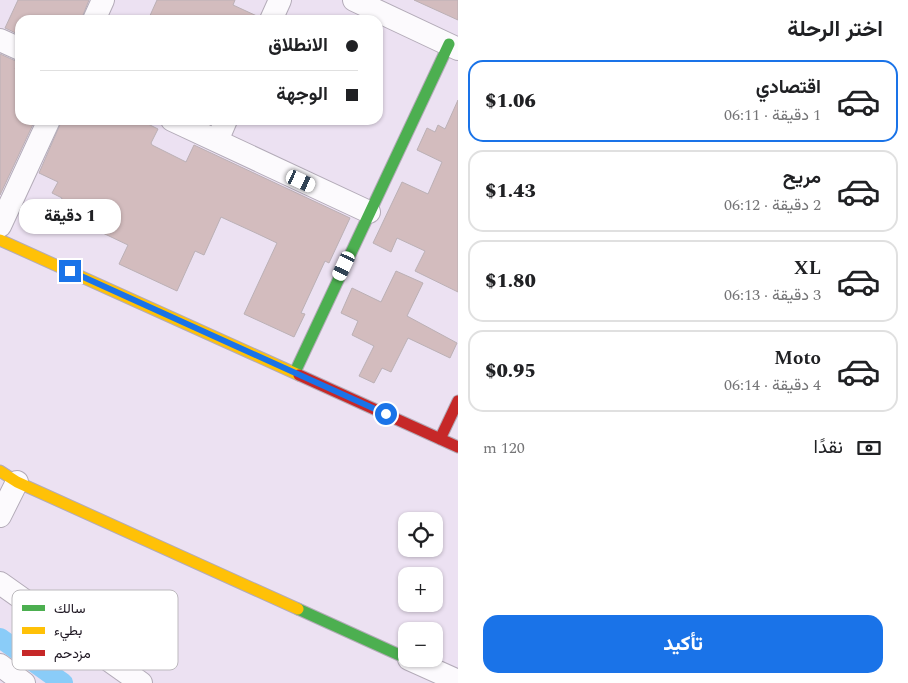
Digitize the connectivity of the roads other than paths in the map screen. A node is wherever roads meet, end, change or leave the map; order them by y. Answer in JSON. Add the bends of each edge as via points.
{"nodes":[{"id":1,"x":104,"y":0,"type":"edge"},
{"id":2,"x":280,"y":0,"type":"edge"},
{"id":3,"x":354,"y":0,"type":"edge"},
{"id":4,"x":96,"y":15,"type":"edge"},
{"id":5,"x":273,"y":15,"type":"edge"},
{"id":6,"x":0,"y":40,"type":"edge"},
{"id":7,"x":15,"y":47,"type":"edge"},
{"id":8,"x":453,"y":47,"type":"edge"},
{"id":9,"x":47,"y":125,"type":"edge"},
{"id":10,"x":183,"y":125,"type":"edge"},
{"id":11,"x":224,"y":125,"type":"edge"},
{"id":12,"x":217,"y":141,"type":"junction"},
{"id":13,"x":369,"y":212,"type":"junction"},
{"id":14,"x":0,"y":226,"type":"edge"},
{"id":15,"x":0,"y":240,"type":"edge"},
{"id":16,"x":295,"y":372,"type":"junction"},
{"id":17,"x":458,"y":401,"type":"edge"},
{"id":18,"x":440,"y":439,"type":"junction"},
{"id":19,"x":458,"y":447,"type":"edge"},
{"id":20,"x":8,"y":476,"type":"edge"},
{"id":21,"x":0,"y":516,"type":"edge"},
{"id":22,"x":0,"y":583,"type":"edge"},
{"id":23,"x":12,"y":592,"type":"edge"},
{"id":24,"x":398,"y":654,"type":"edge"},
{"id":25,"x":0,"y":665,"type":"edge"},
{"id":26,"x":427,"y":667,"type":"edge"},
{"id":27,"x":123,"y":670,"type":"edge"},
{"id":28,"x":458,"y":681,"type":"edge"},
{"id":29,"x":24,"y":683,"type":"edge"},
{"id":30,"x":141,"y":683,"type":"edge"}],
"edges":[{"from":1,"to":4,"type":"street"},
{"from":2,"to":5,"type":"street"},
{"from":3,"to":8,"type":"street"},
{"from":6,"to":7,"type":"street"},
{"from":8,"to":13,"type":"street"},
{"from":9,"to":14,"type":"street"},
{"from":10,"to":12,"type":"street"},
{"from":11,"to":12,"type":"street"},
{"from":12,"to":13,"type":"street"},
{"from":13,"to":16,"type":"street"},
{"from":15,"to":16,"type":"street"},
{"from":16,"to":18,"type":"street"},
{"from":17,"to":18,"type":"street"},
{"from":18,"to":19,"type":"street"},
{"from":20,"to":21,"type":"street"},
{"from":20,"to":24,"type":"street"},
{"from":22,"to":23,"type":"street"},
{"from":25,"to":29,"type":"street"},
{"from":26,"to":28,"type":"street"},
{"from":27,"to":30,"type":"street"}]}
